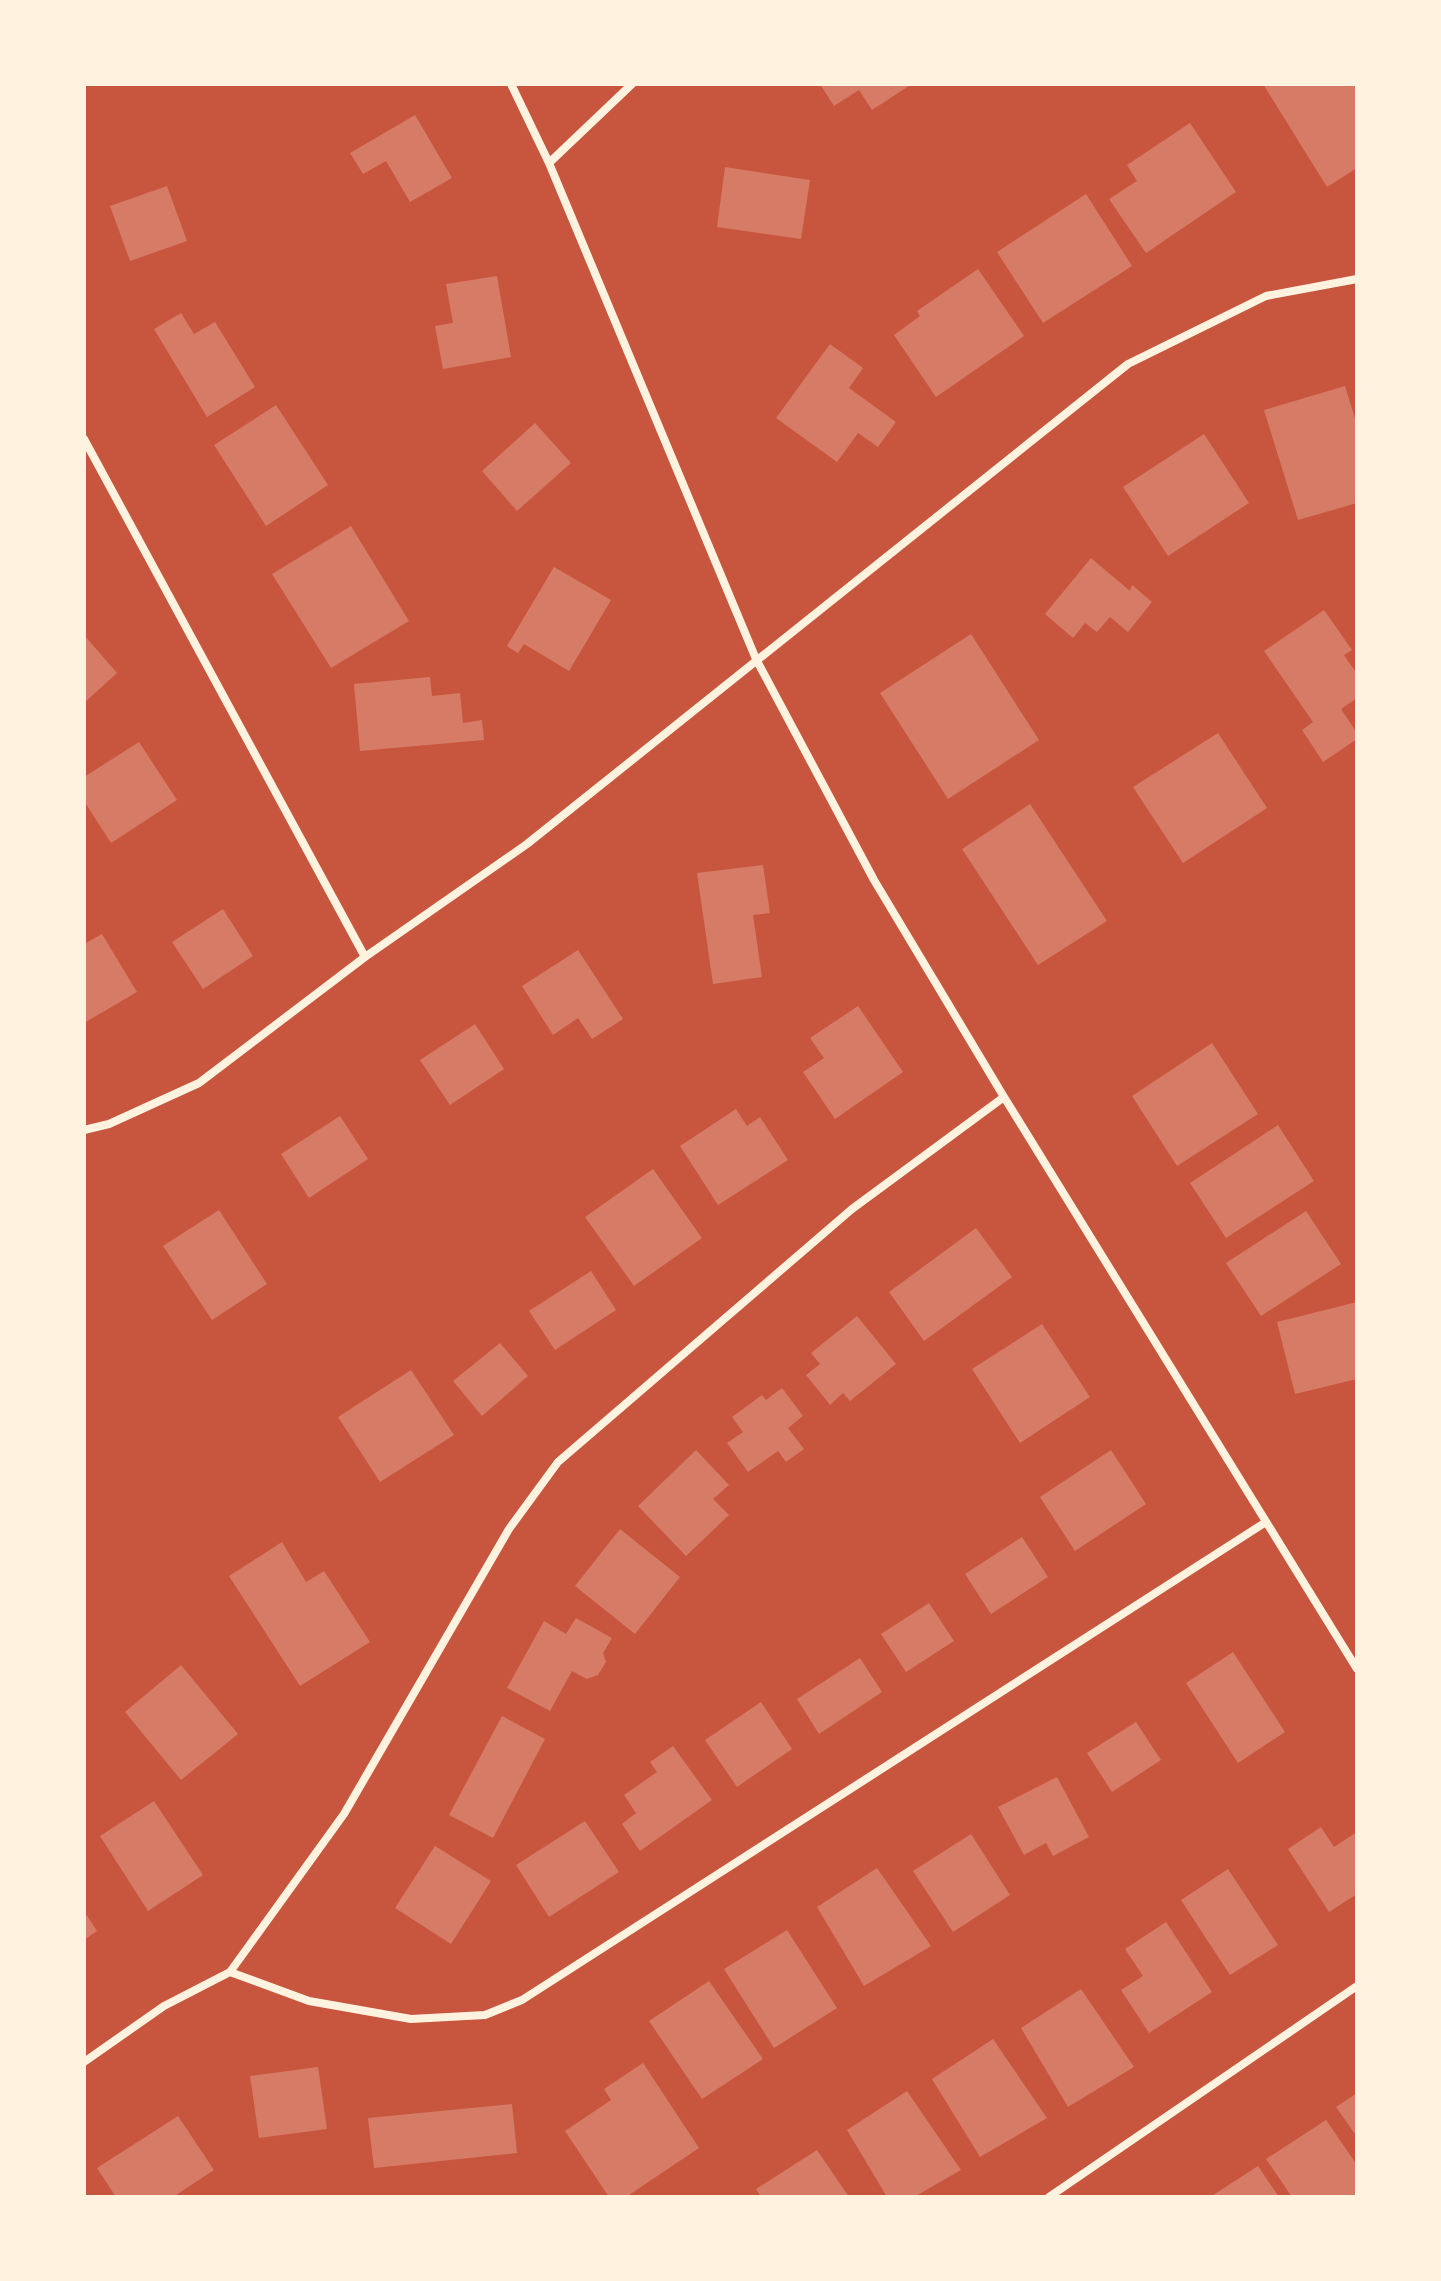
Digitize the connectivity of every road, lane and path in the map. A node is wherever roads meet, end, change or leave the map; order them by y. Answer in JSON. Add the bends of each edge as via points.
{"nodes":[{"id":1,"x":511,"y":84,"type":"edge"},
{"id":2,"x":632,"y":84,"type":"edge"},
{"id":3,"x":549,"y":163,"type":"junction"},
{"id":4,"x":1357,"y":279,"type":"edge"},
{"id":5,"x":84,"y":439,"type":"edge"},
{"id":6,"x":756,"y":659,"type":"junction"},
{"id":7,"x":365,"y":957,"type":"junction"},
{"id":8,"x":1004,"y":1097,"type":"junction"},
{"id":9,"x":84,"y":1130,"type":"edge"},
{"id":10,"x":1266,"y":1522,"type":"junction"},
{"id":11,"x":1357,"y":1669,"type":"edge"},
{"id":12,"x":230,"y":1972,"type":"junction"},
{"id":13,"x":1357,"y":1986,"type":"edge"},
{"id":14,"x":84,"y":2062,"type":"edge"},
{"id":15,"x":1049,"y":2197,"type":"edge"}],
"edges":[{"from":1,"to":3,"type":"street"},
{"from":2,"to":3,"type":"street"},
{"from":3,"to":6,"type":"street"},
{"from":4,"to":6,"type":"street","via":[[1266,296],[1128,364]]},
{"from":5,"to":7,"type":"street"},
{"from":6,"to":7,"type":"street","via":[[527,844]]},
{"from":6,"to":8,"type":"street","via":[[874,880]]},
{"from":7,"to":9,"type":"street","via":[[199,1083]]},
{"from":8,"to":10,"type":"street"},
{"from":8,"to":12,"type":"street","via":[[852,1209],[558,1462],[509,1529],[344,1814]]},
{"from":10,"to":11,"type":"street"},
{"from":10,"to":12,"type":"street","via":[[522,2000],[485,2015],[411,2019],[309,2001]]},
{"from":12,"to":14,"type":"street","via":[[164,2006]]},
{"from":13,"to":15,"type":"street"}]}
